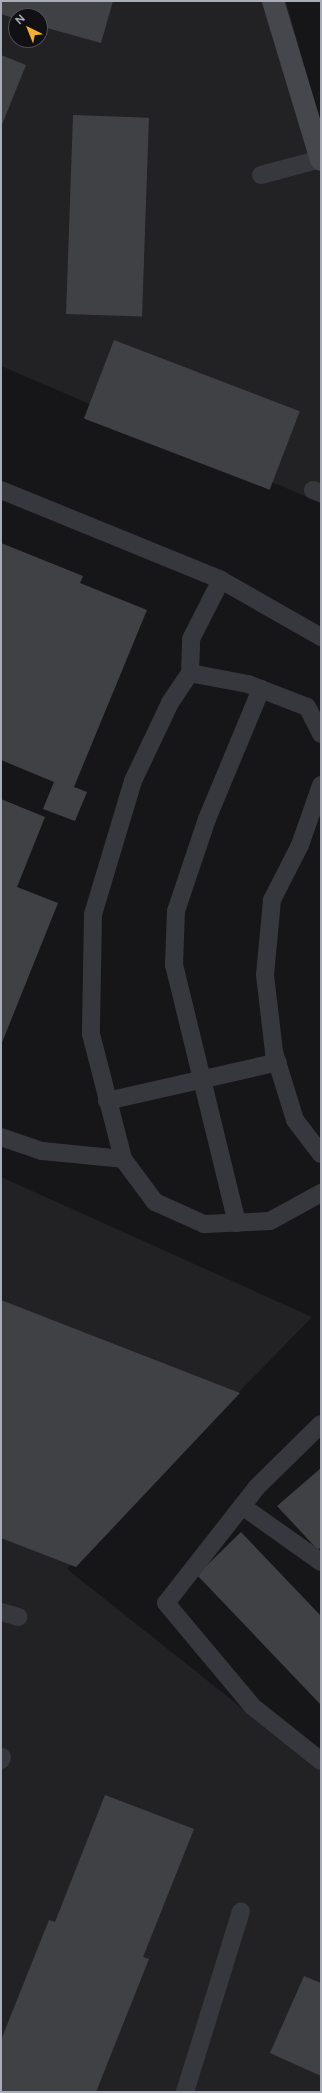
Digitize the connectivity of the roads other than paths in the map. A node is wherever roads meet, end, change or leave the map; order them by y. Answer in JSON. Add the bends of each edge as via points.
{"nodes":[{"id":1,"x":273,"y":1,"type":"edge"},
{"id":2,"x":321,"y":160,"type":"edge"},
{"id":3,"x":261,"y":175,"type":"dead end"},
{"id":4,"x":1,"y":490,"type":"edge"},
{"id":5,"x":221,"y":580,"type":"junction"},
{"id":6,"x":321,"y":638,"type":"edge"},
{"id":7,"x":190,"y":673,"type":"junction"},
{"id":8,"x":261,"y":689,"type":"junction"},
{"id":9,"x":321,"y":734,"type":"edge"},
{"id":10,"x":321,"y":785,"type":"edge"},
{"id":11,"x":278,"y":1062,"type":"junction"},
{"id":12,"x":202,"y":1076,"type":"junction"},
{"id":13,"x":107,"y":1101,"type":"junction"},
{"id":14,"x":1,"y":1137,"type":"edge"},
{"id":15,"x":321,"y":1154,"type":"edge"},
{"id":16,"x":123,"y":1160,"type":"junction"},
{"id":17,"x":321,"y":1193,"type":"edge"},
{"id":18,"x":237,"y":1223,"type":"junction"},
{"id":19,"x":321,"y":1424,"type":"edge"},
{"id":20,"x":242,"y":1506,"type":"junction"},
{"id":21,"x":321,"y":1562,"type":"edge"},
{"id":22,"x":1,"y":1612,"type":"edge"},
{"id":23,"x":18,"y":1617,"type":"dead end"},
{"id":24,"x":321,"y":1761,"type":"edge"},
{"id":25,"x":241,"y":1911,"type":"dead end"},
{"id":26,"x":185,"y":2092,"type":"edge"}],
"edges":[{"from":1,"to":2,"type":"street"},
{"from":2,"to":3,"type":"lane"},
{"from":4,"to":5,"type":"lane"},
{"from":5,"to":6,"type":"lane"},
{"from":5,"to":7,"type":"lane","via":[[191,639]]},
{"from":7,"to":8,"type":"lane"},
{"from":7,"to":13,"type":"lane","via":[[170,702],[133,781],[93,914],[91,1034]]},
{"from":8,"to":9,"type":"lane","via":[[306,707]]},
{"from":8,"to":12,"type":"lane","via":[[207,818],[176,911],[174,965]]},
{"from":10,"to":11,"type":"lane","via":[[300,845],[272,900],[265,975]]},
{"from":11,"to":12,"type":"lane"},
{"from":11,"to":15,"type":"lane","via":[[295,1120]]},
{"from":12,"to":13,"type":"lane"},
{"from":12,"to":18,"type":"lane"},
{"from":13,"to":16,"type":"lane"},
{"from":14,"to":16,"type":"lane","via":[[42,1151]]},
{"from":16,"to":18,"type":"lane","via":[[155,1202],[204,1224]]},
{"from":17,"to":18,"type":"lane","via":[[270,1221]]},
{"from":19,"to":20,"type":"lane"},
{"from":20,"to":21,"type":"lane"},
{"from":20,"to":24,"type":"lane","via":[[166,1602],[252,1706]]},
{"from":22,"to":23,"type":"lane"},
{"from":25,"to":26,"type":"lane"}]}
